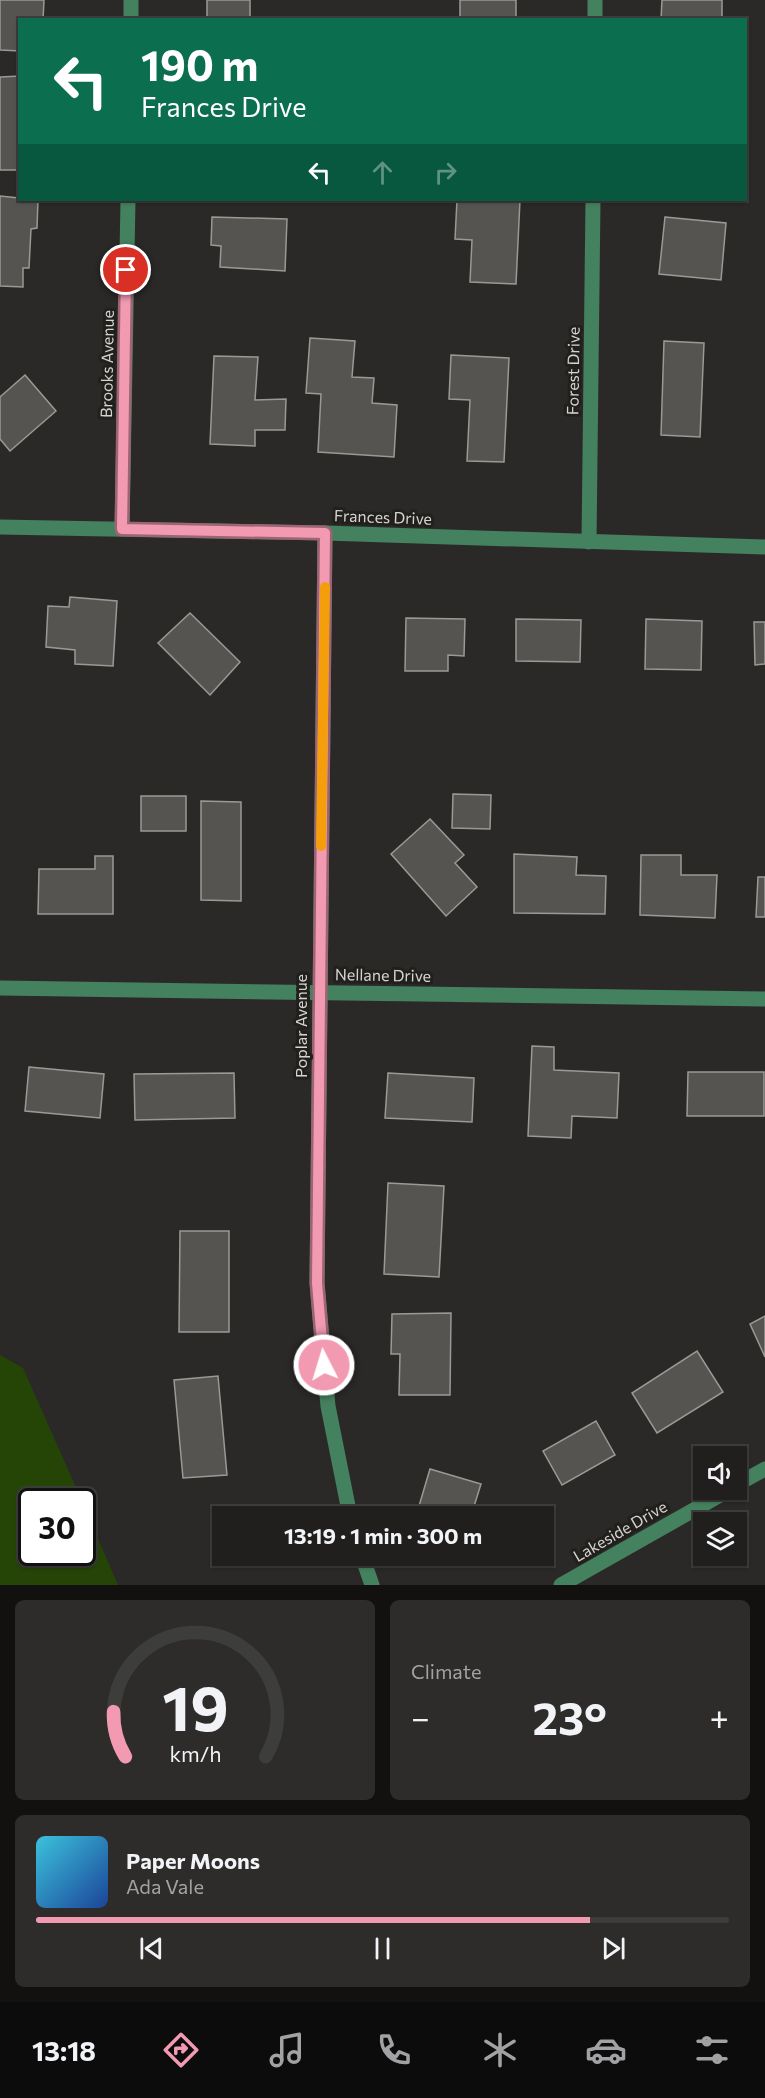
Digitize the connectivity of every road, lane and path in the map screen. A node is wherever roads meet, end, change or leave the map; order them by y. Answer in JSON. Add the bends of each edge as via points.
{"nodes":[{"id":1,"x":131,"y":0,"type":"edge"},
{"id":2,"x":595,"y":0,"type":"edge"},
{"id":3,"x":131,"y":18,"type":"edge"},
{"id":4,"x":595,"y":18,"type":"edge"},
{"id":5,"x":128,"y":201,"type":"edge"},
{"id":6,"x":593,"y":201,"type":"edge"},
{"id":7,"x":0,"y":527,"type":"edge"},
{"id":8,"x":122,"y":529,"type":"junction"},
{"id":9,"x":325,"y":533,"type":"junction"},
{"id":10,"x":589,"y":542,"type":"junction"},
{"id":11,"x":765,"y":547,"type":"edge"},
{"id":12,"x":0,"y":988,"type":"edge"},
{"id":13,"x":319,"y":992,"type":"junction"},
{"id":14,"x":765,"y":999,"type":"edge"},
{"id":15,"x":765,"y":1469,"type":"edge"},
{"id":16,"x":747,"y":1479,"type":"edge"},
{"id":17,"x":711,"y":1500,"type":"edge"},
{"id":18,"x":348,"y":1506,"type":"edge"},
{"id":19,"x":365,"y":1566,"type":"edge"},
{"id":20,"x":372,"y":1585,"type":"edge"},
{"id":21,"x":561,"y":1585,"type":"edge"}],
"edges":[{"from":1,"to":3,"type":"street"},
{"from":2,"to":4,"type":"street"},
{"from":5,"to":8,"type":"street","name":"Brooks Avenue"},
{"from":6,"to":10,"type":"street","name":"Forest Drive"},
{"from":7,"to":8,"type":"street","name":"Frances Drive"},
{"from":8,"to":9,"type":"street","name":"Frances Drive"},
{"from":9,"to":10,"type":"street","name":"Frances Drive"},
{"from":9,"to":13,"type":"street","name":"Poplar Avenue"},
{"from":10,"to":11,"type":"street","name":"Frances Drive"},
{"from":12,"to":13,"type":"street","name":"Nellane Drive"},
{"from":13,"to":14,"type":"street","name":"Nellane Drive"},
{"from":13,"to":18,"type":"street","name":"Poplar Avenue","via":[[317,1283],[328,1406]]},
{"from":15,"to":16,"type":"street"},
{"from":17,"to":21,"type":"street","name":"Lakeside Drive"},
{"from":19,"to":20,"type":"street"}]}
